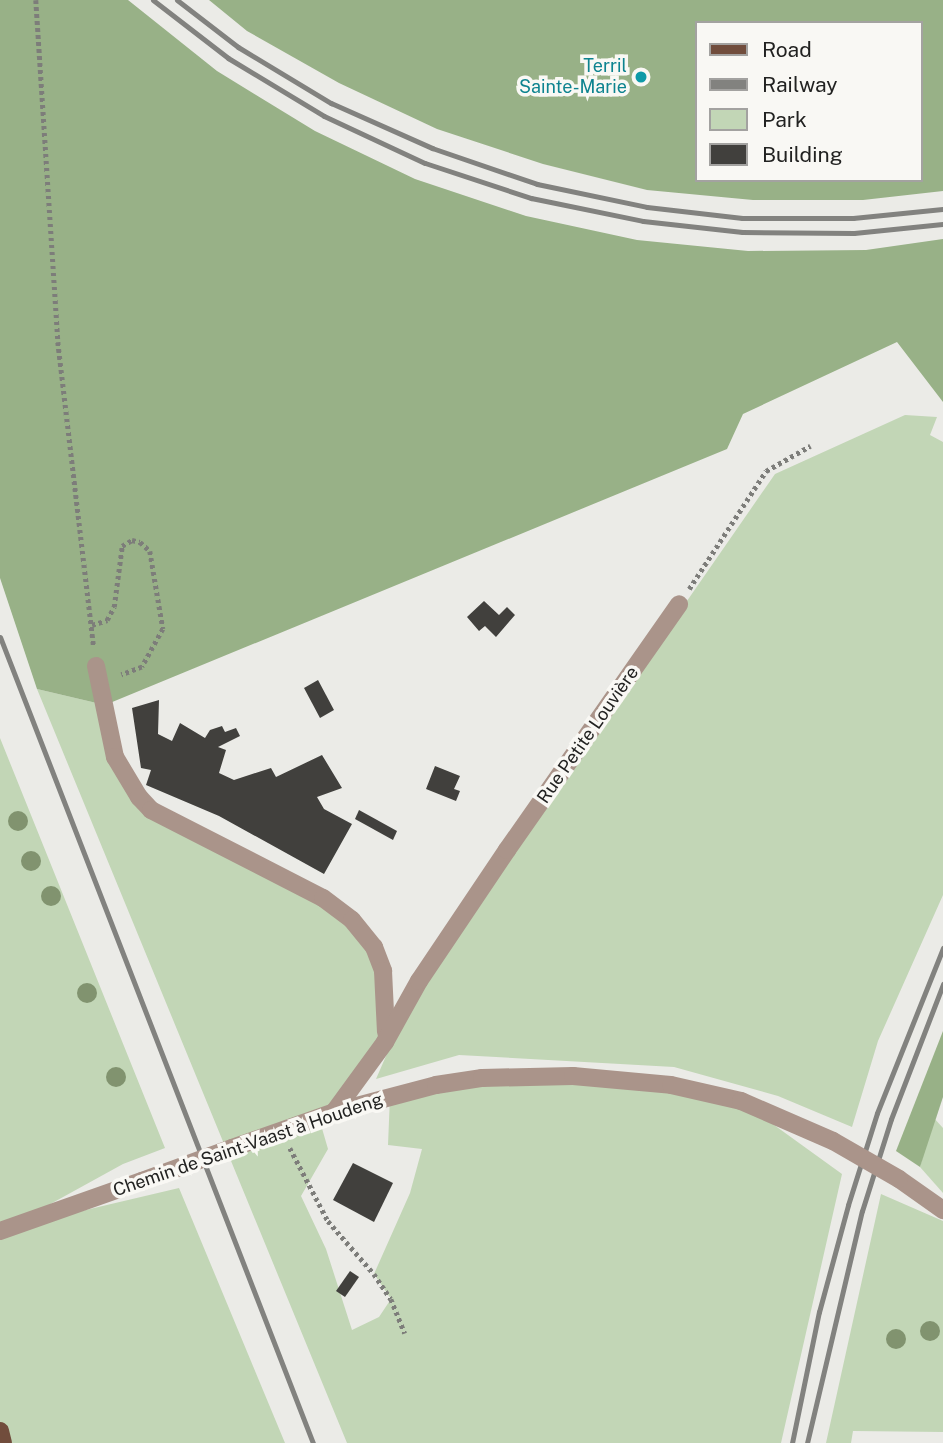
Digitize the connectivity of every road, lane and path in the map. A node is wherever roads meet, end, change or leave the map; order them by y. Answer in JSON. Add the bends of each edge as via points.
{"nodes":[{"id":1,"x":36,"y":0,"type":"edge"},
{"id":2,"x":810,"y":446,"type":"dead end"},
{"id":3,"x":679,"y":604,"type":"joint"},
{"id":4,"x":96,"y":666,"type":"dead end"},
{"id":5,"x":121,"y":675,"type":"dead end"},
{"id":6,"x":385,"y":1042,"type":"junction"},
{"id":7,"x":334,"y":1112,"type":"junction"},
{"id":8,"x":284,"y":1130,"type":"junction"},
{"id":9,"x":943,"y":1210,"type":"edge"},
{"id":10,"x":0,"y":1231,"type":"edge"},
{"id":11,"x":405,"y":1332,"type":"dead end"},
{"id":12,"x":0,"y":1431,"type":"edge"},
{"id":13,"x":3,"y":1443,"type":"edge"}],
"edges":[{"from":1,"to":5,"type":"path","via":[[58,342],[92,625],[107,620],[114,607],[122,546],[132,540],[150,551],[163,629],[142,667]]},
{"from":2,"to":3,"type":"path","via":[[766,471]]},
{"from":3,"to":6,"type":"street","name":"Rue Petite Louvière","via":[[419,981]]},
{"from":4,"to":6,"type":"street","via":[[115,757],[150,810],[323,898],[352,920],[374,947],[386,982]]},
{"from":6,"to":7,"type":"street","name":"Rue Petite Louvière"},
{"from":7,"to":8,"type":"street","name":"Chemin de Saint-Vaast à Houdeng"},
{"from":7,"to":9,"type":"street","name":"Chemin de Saint-Vaast à Houdeng","bridge":true,"via":[[482,1078],[623,1078],[741,1101],[833,1141]]},
{"from":8,"to":10,"type":"street","name":"Chemin de Saint-Vaast à Houdeng","bridge":true},
{"from":8,"to":11,"type":"path","via":[[314,1199],[391,1299]]},
{"from":12,"to":13,"type":"main road"}]}
